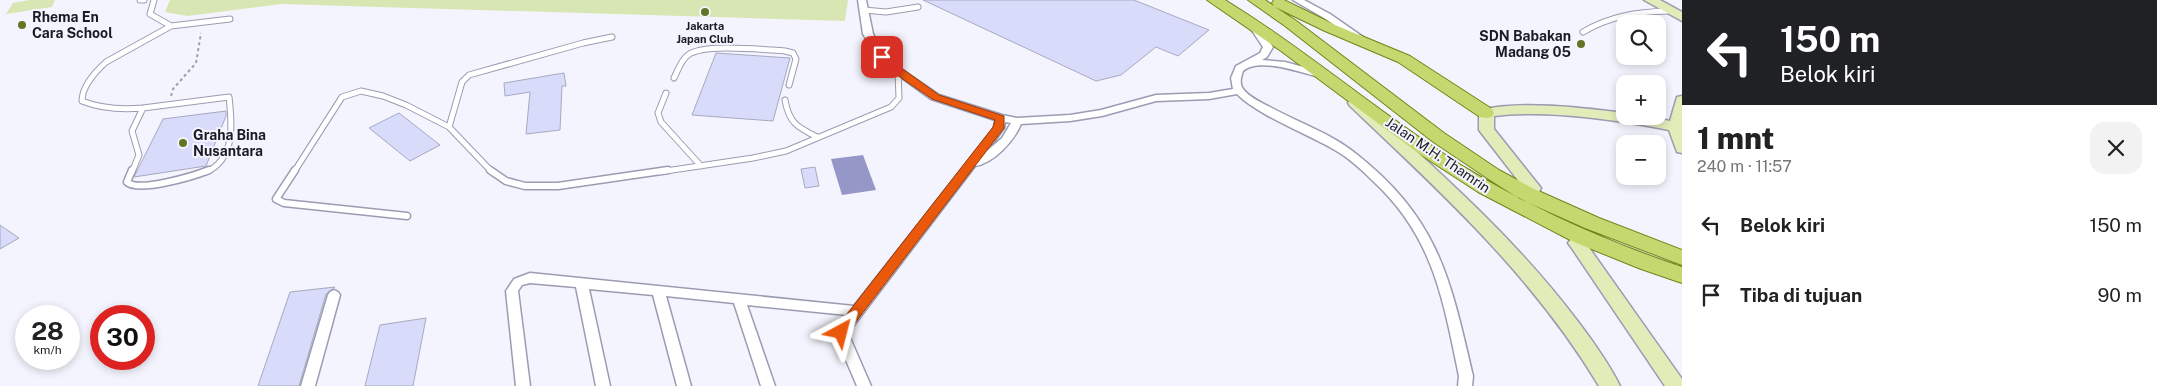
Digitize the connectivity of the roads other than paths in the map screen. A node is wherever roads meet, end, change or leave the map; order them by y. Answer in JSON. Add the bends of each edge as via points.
{"nodes":[{"id":1,"x":140,"y":0,"type":"edge"},
{"id":2,"x":144,"y":0,"type":"edge"},
{"id":3,"x":154,"y":0,"type":"edge"},
{"id":4,"x":1215,"y":0,"type":"edge"},
{"id":5,"x":1255,"y":0,"type":"edge"},
{"id":6,"x":1274,"y":0,"type":"edge"},
{"id":7,"x":1650,"y":0,"type":"edge"},
{"id":8,"x":1301,"y":1,"type":"edge"},
{"id":9,"x":863,"y":5,"type":"edge"},
{"id":10,"x":918,"y":7,"type":"dead end"},
{"id":11,"x":1668,"y":11,"type":"junction"},
{"id":12,"x":1682,"y":17,"type":"edge"},
{"id":13,"x":230,"y":19,"type":"dead end"},
{"id":14,"x":1252,"y":23,"type":"junction"},
{"id":15,"x":171,"y":26,"type":"junction"},
{"id":16,"x":1583,"y":32,"type":"dead end"},
{"id":17,"x":612,"y":37,"type":"dead end"},
{"id":18,"x":1368,"y":44,"type":"junction"},
{"id":19,"x":1250,"y":63,"type":"junction"},
{"id":20,"x":898,"y":71,"type":"junction"},
{"id":21,"x":1327,"y":77,"type":"junction"},
{"id":22,"x":674,"y":78,"type":"dead end"},
{"id":23,"x":790,"y":85,"type":"dead end"},
{"id":24,"x":1238,"y":91,"type":"junction"},
{"id":25,"x":666,"y":93,"type":"dead end"},
{"id":26,"x":786,"y":100,"type":"dead end"},
{"id":27,"x":1682,"y":100,"type":"edge"},
{"id":28,"x":143,"y":107,"type":"junction"},
{"id":29,"x":1486,"y":113,"type":"junction"},
{"id":30,"x":1000,"y":118,"type":"junction"},
{"id":31,"x":1017,"y":120,"type":"junction"},
{"id":32,"x":449,"y":127,"type":"junction"},
{"id":33,"x":1676,"y":127,"type":"junction"},
{"id":34,"x":817,"y":137,"type":"junction"},
{"id":35,"x":1682,"y":148,"type":"edge"},
{"id":36,"x":701,"y":166,"type":"junction"},
{"id":37,"x":970,"y":166,"type":"junction"},
{"id":38,"x":1532,"y":188,"type":"dead end"},
{"id":39,"x":407,"y":216,"type":"dead end"},
{"id":40,"x":1577,"y":243,"type":"dead end"},
{"id":41,"x":1682,"y":258,"type":"edge"},
{"id":42,"x":1682,"y":275,"type":"edge"},
{"id":43,"x":582,"y":284,"type":"junction"},
{"id":44,"x":658,"y":291,"type":"junction"},
{"id":45,"x":334,"y":296,"type":"dead end"},
{"id":46,"x":739,"y":299,"type":"junction"},
{"id":47,"x":857,"y":311,"type":"junction"},
{"id":48,"x":308,"y":386,"type":"edge"},
{"id":49,"x":524,"y":386,"type":"edge"},
{"id":50,"x":603,"y":386,"type":"edge"},
{"id":51,"x":684,"y":386,"type":"edge"},
{"id":52,"x":768,"y":386,"type":"edge"},
{"id":53,"x":864,"y":386,"type":"edge"},
{"id":54,"x":1465,"y":386,"type":"edge"},
{"id":55,"x":1610,"y":386,"type":"edge"},
{"id":56,"x":1676,"y":386,"type":"edge"}],
"edges":[{"from":1,"to":2,"type":"lane"},
{"from":3,"to":15,"type":"lane","via":[[150,14]]},
{"from":4,"to":14,"type":"main road","name":"Jalan M.H. Thamrin"},
{"from":5,"to":41,"type":"main road","name":"Jalan M.H. Thamrin","via":[[1290,23],[1438,137],[1493,174],[1527,194],[1583,219]]},
{"from":6,"to":18,"type":"main road"},
{"from":7,"to":11,"type":"main road"},
{"from":8,"to":18,"type":"street"},
{"from":9,"to":10,"type":"lane","via":[[886,12]]},
{"from":9,"to":20,"type":"street","via":[[868,34],[882,57]]},
{"from":11,"to":12,"type":"main road"},
{"from":11,"to":16,"type":"lane","via":[[1624,14],[1599,22]]},
{"from":13,"to":15,"type":"lane"},
{"from":14,"to":19,"type":"street","via":[[1268,47],[1264,55]]},
{"from":14,"to":21,"type":"main road","name":"Jalan M.H. Thamrin"},
{"from":15,"to":28,"type":"lane","via":[[106,62],[82,92],[82,101],[90,105],[108,109]]},
{"from":17,"to":32,"type":"lane","via":[[583,42],[469,75],[462,82]]},
{"from":18,"to":29,"type":"main road","via":[[1404,59]]},
{"from":19,"to":21,"type":"street","via":[[1293,65]]},
{"from":19,"to":24,"type":"street","via":[[1240,68],[1235,80]]},
{"from":20,"to":30,"type":"street","via":[[935,97]]},
{"from":20,"to":34,"type":"lane","via":[[899,98],[891,107]]},
{"from":21,"to":42,"type":"main road","name":"Jalan M.H. Thamrin","via":[[1425,150],[1479,185],[1582,237]]},
{"from":21,"to":55,"type":"main road","via":[[1521,263],[1595,359]]},
{"from":22,"to":23,"type":"lane","via":[[682,61],[705,50],[785,51],[793,53],[796,59]]},
{"from":24,"to":31,"type":"street","via":[[1209,96],[1156,98],[1070,118]]},
{"from":24,"to":54,"type":"street","via":[[1251,101],[1325,138],[1347,153],[1397,199],[1430,247],[1448,295],[1466,376]]},
{"from":25,"to":36,"type":"lane","via":[[658,113],[661,122]]},
{"from":26,"to":34,"type":"lane","via":[[788,118]]},
{"from":27,"to":33,"type":"main road"},
{"from":28,"to":28,"type":"lane","via":[[229,96],[229,124],[233,130],[222,159],[203,173],[140,187],[131,186],[127,182],[139,154],[132,130]]},
{"from":29,"to":33,"type":"main road","via":[[1501,110],[1560,111],[1631,117]]},
{"from":29,"to":38,"type":"main road","via":[[1487,130]]},
{"from":30,"to":31,"type":"street"},
{"from":30,"to":37,"type":"street","via":[[999,128]]},
{"from":31,"to":37,"type":"street","via":[[1013,132],[997,150]]},
{"from":32,"to":36,"type":"lane","via":[[493,173],[506,181],[525,186],[558,186]]},
{"from":32,"to":39,"type":"lane","via":[[383,96],[351,93],[342,97],[276,199],[284,203]]},
{"from":33,"to":35,"type":"main road"},
{"from":34,"to":36,"type":"lane","via":[[786,151]]},
{"from":37,"to":47,"type":"street"},
{"from":40,"to":56,"type":"main road"},
{"from":43,"to":44,"type":"street"},
{"from":43,"to":49,"type":"street","via":[[530,278],[518,282],[512,291]]},
{"from":43,"to":50,"type":"street"},
{"from":44,"to":46,"type":"street"},
{"from":44,"to":51,"type":"street"},
{"from":45,"to":48,"type":"street"},
{"from":46,"to":47,"type":"street"},
{"from":46,"to":52,"type":"street"},
{"from":47,"to":53,"type":"street","via":[[841,332]]}]}
